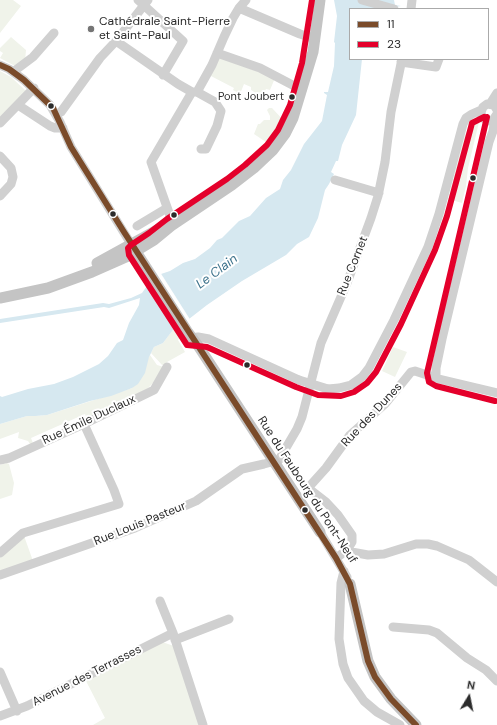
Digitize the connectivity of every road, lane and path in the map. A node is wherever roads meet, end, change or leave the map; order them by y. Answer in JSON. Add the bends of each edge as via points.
{"nodes":[{"id":1,"x":246,"y":0,"type":"edge"},
{"id":2,"x":320,"y":0,"type":"edge"},
{"id":3,"x":362,"y":0,"type":"edge"},
{"id":4,"x":143,"y":2,"type":"edge"},
{"id":5,"x":239,"y":8,"type":"junction"},
{"id":6,"x":390,"y":8,"type":"edge"},
{"id":7,"x":54,"y":33,"type":"dead end"},
{"id":8,"x":315,"y":39,"type":"junction"},
{"id":9,"x":116,"y":41,"type":"junction"},
{"id":10,"x":217,"y":53,"type":"junction"},
{"id":11,"x":439,"y":60,"type":"edge"},
{"id":12,"x":402,"y":61,"type":"edge"},
{"id":13,"x":0,"y":65,"type":"edge"},
{"id":14,"x":13,"y":72,"type":"junction"},
{"id":15,"x":163,"y":75,"type":"junction"},
{"id":16,"x":34,"y":88,"type":"junction"},
{"id":17,"x":302,"y":90,"type":"junction"},
{"id":18,"x":194,"y":92,"type":"junction"},
{"id":19,"x":497,"y":93,"type":"edge"},
{"id":20,"x":18,"y":105,"type":"junction"},
{"id":21,"x":491,"y":111,"type":"edge"},
{"id":22,"x":56,"y":115,"type":"junction"},
{"id":23,"x":0,"y":123,"type":"edge"},
{"id":24,"x":63,"y":128,"type":"junction"},
{"id":25,"x":201,"y":149,"type":"dead end"},
{"id":26,"x":0,"y":156,"type":"edge"},
{"id":27,"x":336,"y":180,"type":"dead end"},
{"id":28,"x":379,"y":193,"type":"junction"},
{"id":29,"x":0,"y":196,"type":"edge"},
{"id":30,"x":167,"y":208,"type":"junction"},
{"id":31,"x":172,"y":225,"type":"junction"},
{"id":32,"x":137,"y":226,"type":"dead end"},
{"id":33,"x":134,"y":247,"type":"junction"},
{"id":34,"x":0,"y":298,"type":"edge"},
{"id":35,"x":190,"y":335,"type":"junction"},
{"id":36,"x":221,"y":344,"type":"junction"},
{"id":37,"x":199,"y":347,"type":"junction"},
{"id":38,"x":167,"y":367,"type":"dead end"},
{"id":39,"x":436,"y":377,"type":"junction"},
{"id":40,"x":497,"y":392,"type":"edge"},
{"id":41,"x":84,"y":424,"type":"junction"},
{"id":42,"x":0,"y":460,"type":"edge"},
{"id":43,"x":274,"y":462,"type":"junction"},
{"id":44,"x":320,"y":532,"type":"joint"},
{"id":45,"x":346,"y":551,"type":"junction"},
{"id":46,"x":0,"y":553,"type":"edge"},
{"id":47,"x":336,"y":558,"type":"junction"},
{"id":48,"x":344,"y":571,"type":"junction"},
{"id":49,"x":0,"y":574,"type":"edge"},
{"id":50,"x":497,"y":582,"type":"edge"},
{"id":51,"x":350,"y":584,"type":"joint"},
{"id":52,"x":160,"y":601,"type":"dead end"},
{"id":53,"x":229,"y":619,"type":"dead end"},
{"id":54,"x":393,"y":627,"type":"dead end"},
{"id":55,"x":174,"y":636,"type":"junction"},
{"id":56,"x":0,"y":672,"type":"edge"},
{"id":57,"x":497,"y":681,"type":"edge"},
{"id":58,"x":17,"y":711,"type":"junction"},
{"id":59,"x":0,"y":716,"type":"edge"},
{"id":60,"x":410,"y":723,"type":"edge"},
{"id":61,"x":203,"y":725,"type":"edge"},
{"id":62,"x":400,"y":725,"type":"edge"}],
"edges":[{"from":1,"to":5,"type":"street"},
{"from":2,"to":8,"type":"main road"},
{"from":3,"to":6,"type":"street"},
{"from":4,"to":9,"type":"street"},
{"from":4,"to":15,"type":"street","via":[[183,42]]},
{"from":5,"to":8,"type":"street"},
{"from":5,"to":10,"type":"street"},
{"from":7,"to":14,"type":"street","via":[[33,57]]},
{"from":8,"to":17,"type":"main road"},
{"from":9,"to":15,"type":"street"},
{"from":9,"to":22,"type":"street","via":[[100,58],[62,112]]},
{"from":10,"to":17,"type":"street","via":[[260,68]]},
{"from":10,"to":18,"type":"street"},
{"from":11,"to":12,"type":"street","via":[[436,67]]},
{"from":12,"to":28,"type":"street","name":"Rue Cornet","via":[[391,112]]},
{"from":13,"to":14,"type":"street"},
{"from":14,"to":16,"type":"street"},
{"from":15,"to":18,"type":"street"},
{"from":16,"to":20,"type":"street"},
{"from":16,"to":22,"type":"street"},
{"from":17,"to":31,"type":"main road","via":[[290,124],[273,150],[232,185]]},
{"from":18,"to":25,"type":"street","via":[[215,102],[221,111],[208,146]]},
{"from":18,"to":30,"type":"street","via":[[151,162]]},
{"from":19,"to":21,"type":"street"},
{"from":20,"to":23,"type":"street"},
{"from":20,"to":24,"type":"street","via":[[50,126]]},
{"from":21,"to":36,"type":"street","bridge":true,"via":[[472,114],[466,118],[428,247],[391,326],[362,377],[351,385],[328,389],[299,380]]},
{"from":21,"to":39,"type":"street","via":[[489,142],[442,339]]},
{"from":22,"to":24,"type":"street"},
{"from":24,"to":33,"type":"street","via":[[71,147]]},
{"from":26,"to":29,"type":"street","via":[[11,168],[13,177],[11,184]]},
{"from":27,"to":28,"type":"street"},
{"from":28,"to":43,"type":"street","name":"Rue Cornet","via":[[348,283],[321,343],[302,417],[280,458]]},
{"from":30,"to":31,"type":"street"},
{"from":30,"to":32,"type":"street"},
{"from":31,"to":33,"type":"main road","via":[[155,231]]},
{"from":33,"to":34,"type":"main road","via":[[66,282]]},
{"from":33,"to":35,"type":"main road","name":"Rue du Faubourg du Pont-Neuf"},
{"from":35,"to":36,"type":"street"},
{"from":35,"to":37,"type":"main road","name":"Rue du Faubourg du Pont-Neuf"},
{"from":36,"to":37,"type":"street","via":[[208,343]]},
{"from":37,"to":43,"type":"main road","name":"Rue du Faubourg du Pont-Neuf"},
{"from":38,"to":41,"type":"street","name":"Rue Émile Duclaux","via":[[154,390]]},
{"from":39,"to":40,"type":"street"},
{"from":39,"to":45,"type":"street","name":"Rue des Dunes","via":[[411,372],[385,404],[350,435],[308,488],[326,502],[352,535],[352,542]]},
{"from":41,"to":42,"type":"street","name":"Rue Émile Duclaux"},
{"from":41,"to":46,"type":"street","via":[[119,504],[23,533]]},
{"from":43,"to":44,"type":"main road","name":"Rue du Faubourg du Pont-Neuf"},
{"from":43,"to":49,"type":"street","name":"Rue Louis Pasteur","via":[[242,469],[196,501],[135,528]]},
{"from":44,"to":47,"type":"street","name":"Rue du Faubourg du Pont-Neuf"},
{"from":45,"to":47,"type":"street"},
{"from":45,"to":50,"type":"street","via":[[384,554],[416,544],[428,544],[468,560]]},
{"from":47,"to":48,"type":"street","name":"Rue du Faubourg du Pont-Neuf"},
{"from":48,"to":51,"type":"street","name":"Rue du Faubourg du Pont-Neuf"},
{"from":48,"to":62,"type":"street","via":[[341,582],[339,639],[348,678],[364,701]]},
{"from":51,"to":60,"type":"main road","name":"Rue du Faubourg du Pont-Neuf","via":[[371,670],[381,688]]},
{"from":52,"to":55,"type":"street"},
{"from":53,"to":55,"type":"street","name":"Avenue des Terrasses"},
{"from":54,"to":57,"type":"street","via":[[429,630],[436,633]]},
{"from":55,"to":58,"type":"street","name":"Avenue des Terrasses"},
{"from":55,"to":61,"type":"street"},
{"from":56,"to":58,"type":"street"},
{"from":58,"to":59,"type":"street","name":"Avenue des Terrasses"}]}
